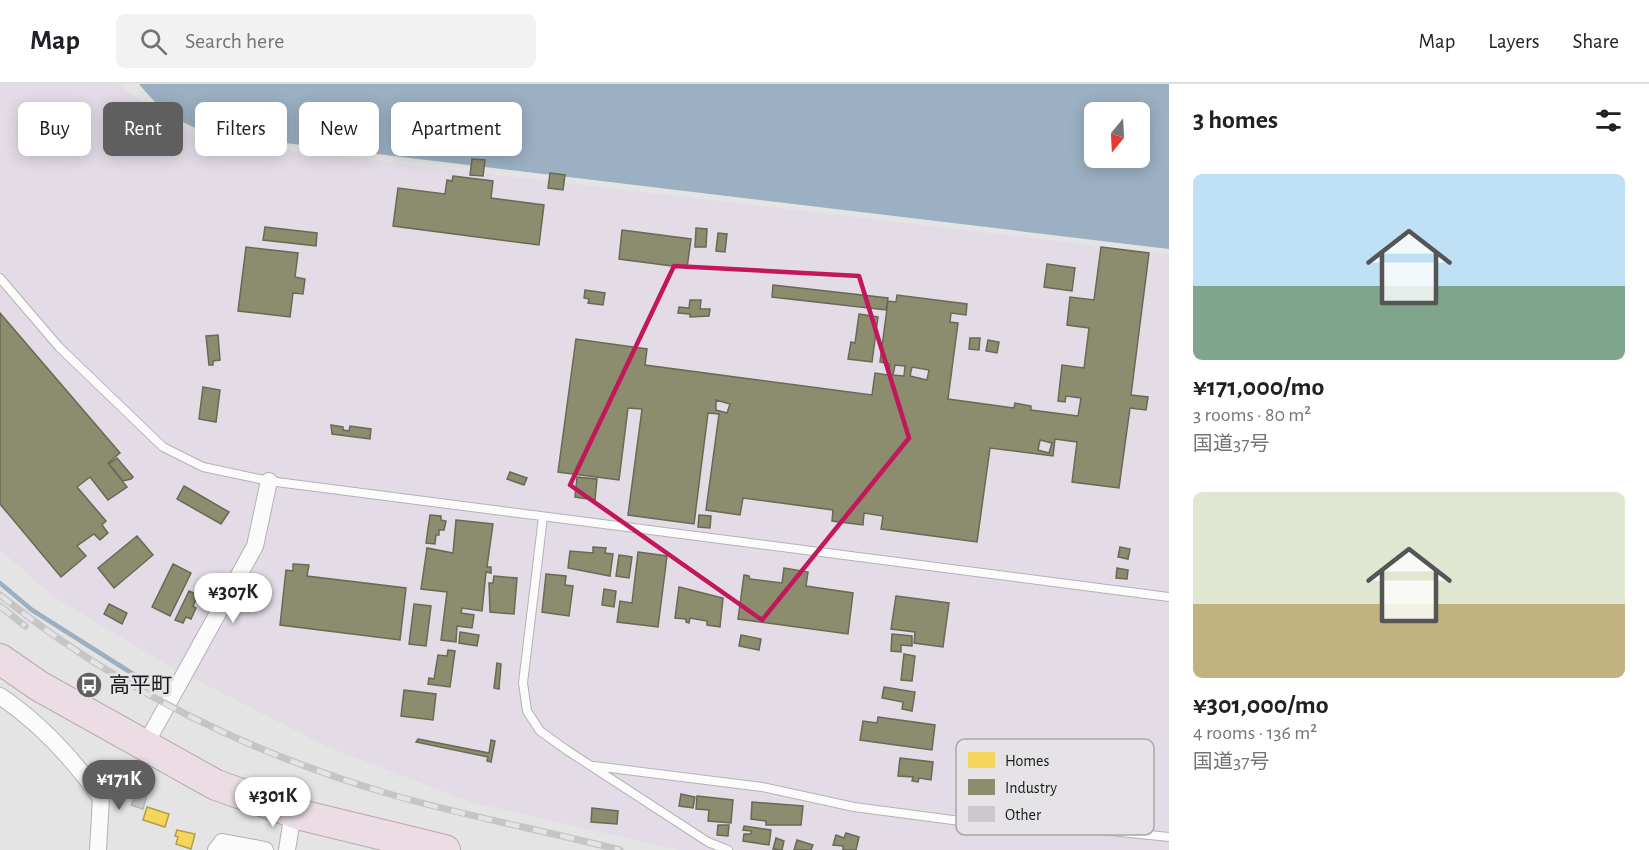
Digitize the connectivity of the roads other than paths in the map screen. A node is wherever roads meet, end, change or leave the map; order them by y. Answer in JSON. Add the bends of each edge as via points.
{"nodes":[{"id":1,"x":0,"y":278,"type":"edge"},
{"id":2,"x":269,"y":481,"type":"junction"},
{"id":3,"x":543,"y":518,"type":"junction"},
{"id":4,"x":1169,"y":597,"type":"edge"},
{"id":5,"x":0,"y":659,"type":"edge"},
{"id":6,"x":0,"y":696,"type":"edge"},
{"id":7,"x":144,"y":747,"type":"junction"},
{"id":8,"x":594,"y":766,"type":"junction"},
{"id":9,"x":293,"y":813,"type":"junction"},
{"id":10,"x":956,"y":820,"type":"edge"},
{"id":11,"x":1150,"y":835,"type":"edge"},
{"id":12,"x":1169,"y":837,"type":"edge"},
{"id":13,"x":98,"y":850,"type":"edge"},
{"id":14,"x":216,"y":850,"type":"edge"},
{"id":15,"x":265,"y":850,"type":"edge"},
{"id":16,"x":287,"y":850,"type":"edge"},
{"id":17,"x":445,"y":850,"type":"edge"},
{"id":18,"x":728,"y":850,"type":"edge"}],
"edges":[{"from":1,"to":2,"type":"lane","via":[[59,347],[163,447],[203,467]]},
{"from":2,"to":3,"type":"lane"},
{"from":2,"to":7,"type":"street","via":[[255,546]]},
{"from":3,"to":4,"type":"lane"},
{"from":3,"to":8,"type":"lane","via":[[523,683],[527,711],[540,731]]},
{"from":5,"to":7,"type":"highway"},
{"from":6,"to":13,"type":"street","via":[[51,738],[101,798]]},
{"from":7,"to":9,"type":"highway","via":[[216,785]]},
{"from":8,"to":10,"type":"lane","via":[[762,787],[854,807]]},
{"from":8,"to":18,"type":"lane","via":[[708,842]]},
{"from":9,"to":16,"type":"street"},
{"from":9,"to":17,"type":"highway"},
{"from":11,"to":12,"type":"lane"},
{"from":14,"to":15,"type":"street","via":[[222,842]]}]}
